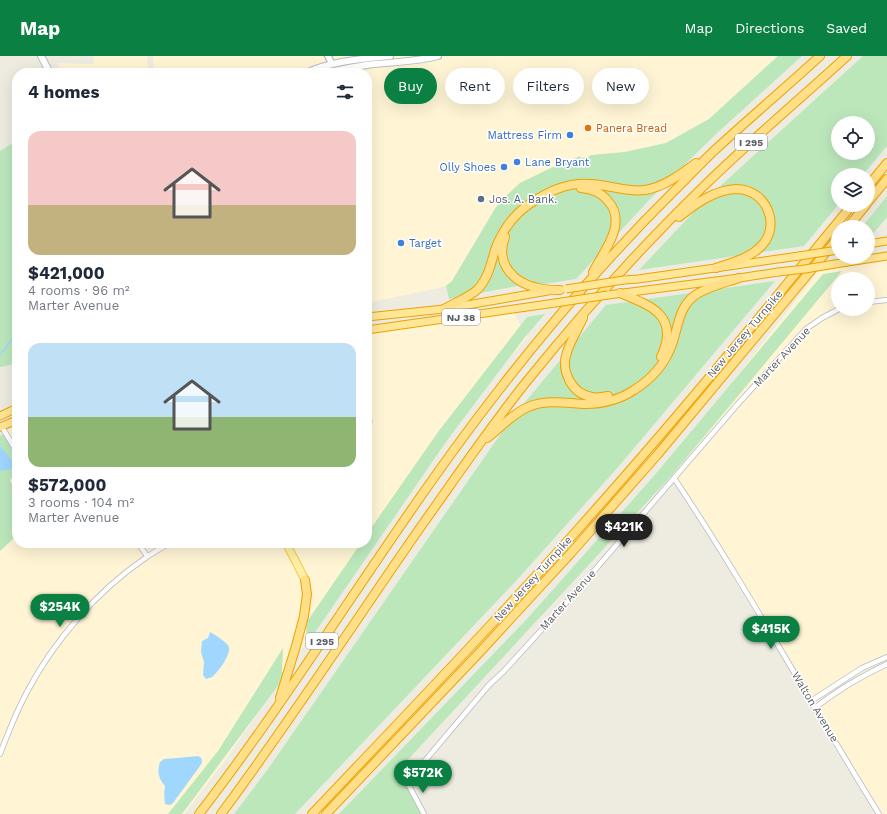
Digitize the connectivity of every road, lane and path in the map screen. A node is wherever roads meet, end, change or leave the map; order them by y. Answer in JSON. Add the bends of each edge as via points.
{"nodes":[{"id":1,"x":41,"y":56,"type":"edge"},
{"id":2,"x":328,"y":56,"type":"edge"},
{"id":3,"x":390,"y":56,"type":"edge"},
{"id":4,"x":438,"y":56,"type":"edge"},
{"id":5,"x":820,"y":56,"type":"edge"},
{"id":6,"x":847,"y":56,"type":"edge"},
{"id":7,"x":332,"y":64,"type":"junction"},
{"id":8,"x":47,"y":68,"type":"edge"},
{"id":9,"x":318,"y":68,"type":"edge"},
{"id":10,"x":344,"y":68,"type":"edge"},
{"id":11,"x":716,"y":149,"type":"junction"},
{"id":12,"x":887,"y":163,"type":"edge"},
{"id":13,"x":875,"y":178,"type":"edge"},
{"id":14,"x":887,"y":179,"type":"edge"},
{"id":15,"x":875,"y":194,"type":"edge"},
{"id":16,"x":846,"y":212,"type":"edge"},
{"id":17,"x":860,"y":212,"type":"edge"},
{"id":18,"x":854,"y":220,"type":"edge"},
{"id":19,"x":659,"y":232,"type":"junction"},
{"id":20,"x":887,"y":241,"type":"edge"},
{"id":21,"x":875,"y":243,"type":"edge"},
{"id":22,"x":831,"y":246,"type":"edge"},
{"id":23,"x":831,"y":251,"type":"edge"},
{"id":24,"x":887,"y":256,"type":"edge"},
{"id":25,"x":716,"y":268,"type":"junction"},
{"id":26,"x":739,"y":278,"type":"junction"},
{"id":27,"x":585,"y":285,"type":"junction"},
{"id":28,"x":563,"y":289,"type":"junction"},
{"id":29,"x":620,"y":293,"type":"junction"},
{"id":30,"x":887,"y":300,"type":"edge"},
{"id":31,"x":875,"y":301,"type":"edge"},
{"id":32,"x":589,"y":306,"type":"junction"},
{"id":33,"x":444,"y":309,"type":"junction"},
{"id":34,"x":831,"y":314,"type":"edge"},
{"id":35,"x":372,"y":316,"type":"edge"},
{"id":36,"x":372,"y":329,"type":"edge"},
{"id":37,"x":12,"y":410,"type":"edge"},
{"id":38,"x":0,"y":416,"type":"edge"},
{"id":39,"x":12,"y":422,"type":"edge"},
{"id":40,"x":1,"y":427,"type":"edge"},
{"id":41,"x":12,"y":444,"type":"edge"},
{"id":42,"x":478,"y":445,"type":"junction"},
{"id":43,"x":674,"y":478,"type":"junction"},
{"id":44,"x":141,"y":548,"type":"edge"},
{"id":45,"x":161,"y":548,"type":"edge"},
{"id":46,"x":289,"y":548,"type":"edge"},
{"id":47,"x":147,"y":556,"type":"junction"},
{"id":48,"x":305,"y":580,"type":"joint"},
{"id":49,"x":887,"y":657,"type":"edge"},
{"id":50,"x":887,"y":664,"type":"edge"},
{"id":51,"x":811,"y":701,"type":"junction"},
{"id":52,"x":278,"y":706,"type":"junction"},
{"id":53,"x":815,"y":708,"type":"junction"},
{"id":54,"x":0,"y":754,"type":"edge"},
{"id":55,"x":199,"y":814,"type":"edge"},
{"id":56,"x":221,"y":814,"type":"edge"},
{"id":57,"x":312,"y":814,"type":"edge"},
{"id":58,"x":326,"y":814,"type":"edge"},
{"id":59,"x":424,"y":814,"type":"edge"},
{"id":60,"x":879,"y":814,"type":"edge"}],
"edges":[{"from":1,"to":8,"type":"main road"},
{"from":2,"to":7,"type":"street"},
{"from":3,"to":7,"type":"main road"},
{"from":4,"to":10,"type":"main road"},
{"from":5,"to":11,"type":"highway","number":"I 295"},
{"from":6,"to":19,"type":"highway","number":"I 295","via":[[730,161]]},
{"from":7,"to":9,"type":"main road"},
{"from":11,"to":27,"type":"highway","number":"I 295"},
{"from":11,"to":33,"type":"highway","via":[[675,178],[647,190],[626,190],[578,183],[540,197],[518,213],[506,227],[497,243],[486,278],[479,288]]},
{"from":12,"to":13,"type":"highway"},
{"from":14,"to":15,"type":"highway"},
{"from":16,"to":57,"type":"highway","name":"New Jersey Turnpike","via":[[702,386],[576,532]]},
{"from":17,"to":18,"type":"highway"},
{"from":19,"to":25,"type":"highway","via":[[698,203],[717,193],[737,189],[754,194],[766,205],[769,213],[771,221],[768,236],[751,254]]},
{"from":19,"to":32,"type":"highway","number":"I 295"},
{"from":20,"to":21,"type":"highway"},
{"from":22,"to":58,"type":"highway","name":"New Jersey Turnpike","via":[[667,443],[576,547]]},
{"from":23,"to":25,"type":"highway","number":"NJ 38","bridge":true},
{"from":24,"to":26,"type":"highway","number":"NJ 38","bridge":true},
{"from":25,"to":28,"type":"highway","number":"NJ 38","bridge":true},
{"from":26,"to":29,"type":"highway","number":"NJ 38"},
{"from":26,"to":42,"type":"highway","via":[[701,291],[693,297],[681,314],[666,357],[652,376],[635,390],[606,402],[550,402],[528,407]]},
{"from":27,"to":28,"type":"highway","via":[[613,237],[616,219],[610,202],[604,196],[588,188],[578,188],[557,193],[526,211],[511,226],[502,244],[507,270],[521,282],[549,290]]},
{"from":27,"to":52,"type":"highway","number":"I 295","via":[[500,388],[437,473]]},
{"from":28,"to":33,"type":"highway","number":"NJ 38"},
{"from":29,"to":32,"type":"highway","via":[[656,310],[665,324],[667,340],[660,357],[648,373],[611,396],[584,395],[571,384],[565,369],[567,352]]},
{"from":29,"to":36,"type":"highway","number":"NJ 38","bridge":true},
{"from":30,"to":31,"type":"street"},
{"from":32,"to":42,"type":"highway","number":"I 295"},
{"from":33,"to":35,"type":"highway","number":"NJ 38"},
{"from":34,"to":43,"type":"street","name":"Marter Avenue","via":[[806,329]]},
{"from":37,"to":38,"type":"highway"},
{"from":39,"to":40,"type":"highway"},
{"from":40,"to":41,"type":"street"},
{"from":42,"to":56,"type":"highway","number":"I 295"},
{"from":43,"to":51,"type":"street","name":"Walton Avenue","via":[[720,549]]},
{"from":43,"to":59,"type":"street","name":"Marter Avenue","via":[[575,593],[489,685],[407,782]]},
{"from":44,"to":47,"type":"street"},
{"from":45,"to":47,"type":"street"},
{"from":46,"to":48,"type":"main road"},
{"from":47,"to":54,"type":"street","via":[[71,626],[34,679]]},
{"from":48,"to":52,"type":"highway","via":[[307,594],[304,616]]},
{"from":49,"to":51,"type":"street","via":[[862,668]]},
{"from":50,"to":53,"type":"street","via":[[824,700]]},
{"from":51,"to":53,"type":"street","name":"Walton Avenue"},
{"from":52,"to":55,"type":"highway","number":"I 295"},
{"from":53,"to":60,"type":"street","name":"Walton Avenue"}]}
